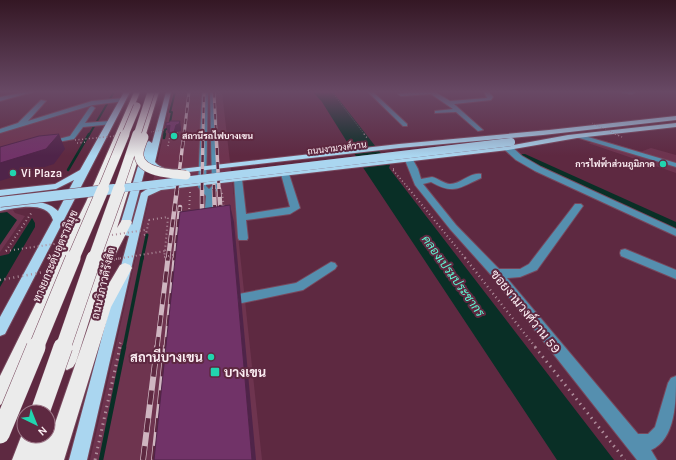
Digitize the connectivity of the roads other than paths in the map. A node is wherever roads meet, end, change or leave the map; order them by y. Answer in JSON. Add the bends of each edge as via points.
{"nodes":[{"id":1,"x":31,"y":113,"type":"edge"},
{"id":2,"x":58,"y":113,"type":"edge"},
{"id":3,"x":73,"y":113,"type":"edge"},
{"id":4,"x":79,"y":113,"type":"edge"},
{"id":5,"x":115,"y":113,"type":"edge"},
{"id":6,"x":128,"y":113,"type":"edge"},
{"id":7,"x":134,"y":113,"type":"edge"},
{"id":8,"x":144,"y":113,"type":"edge"},
{"id":9,"x":149,"y":113,"type":"edge"},
{"id":10,"x":150,"y":113,"type":"edge"},
{"id":11,"x":158,"y":113,"type":"edge"},
{"id":12,"x":163,"y":113,"type":"edge"},
{"id":13,"x":204,"y":113,"type":"edge"},
{"id":14,"x":213,"y":113,"type":"edge"},
{"id":15,"x":393,"y":113,"type":"edge"},
{"id":16,"x":462,"y":113,"type":"edge"},
{"id":17,"x":88,"y":115,"type":"joint"},
{"id":18,"x":50,"y":116,"type":"junction"},
{"id":19,"x":676,"y":118,"type":"edge"},
{"id":20,"x":110,"y":123,"type":"junction"},
{"id":21,"x":20,"y":125,"type":"junction"},
{"id":22,"x":81,"y":125,"type":"junction"},
{"id":23,"x":405,"y":125,"type":"dead end"},
{"id":24,"x":676,"y":125,"type":"edge"},
{"id":25,"x":480,"y":130,"type":"dead end"},
{"id":26,"x":0,"y":131,"type":"edge"},
{"id":27,"x":548,"y":132,"type":"junction"},
{"id":28,"x":576,"y":136,"type":"junction"},
{"id":29,"x":508,"y":143,"type":"junction"},
{"id":30,"x":39,"y":144,"type":"edge"},
{"id":31,"x":408,"y":160,"type":"junction"},
{"id":32,"x":263,"y":161,"type":"junction"},
{"id":33,"x":676,"y":165,"type":"edge"},
{"id":34,"x":215,"y":166,"type":"junction"},
{"id":35,"x":202,"y":168,"type":"junction"},
{"id":36,"x":83,"y":172,"type":"junction"},
{"id":37,"x":285,"y":174,"type":"junction"},
{"id":38,"x":186,"y":175,"type":"junction"},
{"id":39,"x":265,"y":176,"type":"junction"},
{"id":40,"x":478,"y":176,"type":"dead end"},
{"id":41,"x":238,"y":179,"type":"junction"},
{"id":42,"x":216,"y":182,"type":"junction"},
{"id":43,"x":202,"y":183,"type":"junction"},
{"id":44,"x":418,"y":183,"type":"junction"},
{"id":45,"x":30,"y":190,"type":"junction"},
{"id":46,"x":0,"y":193,"type":"edge"},
{"id":47,"x":216,"y":195,"type":"junction"},
{"id":48,"x":0,"y":196,"type":"edge"},
{"id":49,"x":0,"y":202,"type":"edge"},
{"id":50,"x":578,"y":206,"type":"dead end"},
{"id":51,"x":0,"y":208,"type":"edge"},
{"id":52,"x":30,"y":208,"type":"junction"},
{"id":53,"x":241,"y":218,"type":"junction"},
{"id":54,"x":58,"y":221,"type":"junction"},
{"id":55,"x":126,"y":222,"type":"junction"},
{"id":56,"x":676,"y":233,"type":"edge"},
{"id":57,"x":210,"y":234,"type":"edge"},
{"id":58,"x":243,"y":238,"type":"dead end"},
{"id":59,"x":135,"y":253,"type":"junction"},
{"id":60,"x":625,"y":253,"type":"dead end"},
{"id":61,"x":331,"y":266,"type":"dead end"},
{"id":62,"x":496,"y":273,"type":"junction"},
{"id":63,"x":676,"y":276,"type":"edge"},
{"id":64,"x":96,"y":278,"type":"junction"},
{"id":65,"x":217,"y":304,"type":"edge"},
{"id":66,"x":0,"y":330,"type":"edge"},
{"id":67,"x":676,"y":383,"type":"edge"},
{"id":68,"x":0,"y":396,"type":"edge"},
{"id":69,"x":43,"y":404,"type":"edge"},
{"id":70,"x":52,"y":404,"type":"edge"},
{"id":71,"x":0,"y":434,"type":"edge"},
{"id":72,"x":635,"y":443,"type":"junction"},
{"id":73,"x":28,"y":444,"type":"edge"},
{"id":74,"x":38,"y":444,"type":"edge"},
{"id":75,"x":22,"y":460,"type":"edge"},
{"id":76,"x":32,"y":460,"type":"edge"},
{"id":77,"x":53,"y":460,"type":"edge"},
{"id":78,"x":78,"y":460,"type":"edge"},
{"id":79,"x":648,"y":460,"type":"edge"}],
"edges":[{"from":1,"to":21,"type":"street"},
{"from":2,"to":18,"type":"street"},
{"from":3,"to":18,"type":"street"},
{"from":4,"to":17,"type":"street"},
{"from":5,"to":20,"type":"main road"},
{"from":6,"to":68,"type":"highway","via":[[91,202]]},
{"from":7,"to":71,"type":"highway","name":"ทางยกระดับอุตราภิมุข","bridge":true},
{"from":8,"to":69,"type":"highway","bridge":true},
{"from":9,"to":64,"type":"highway","name":"ถนนวิภาวดีรังสิต"},
{"from":10,"to":38,"type":"highway","bridge":true,"via":[[139,155],[141,161],[157,171]]},
{"from":11,"to":55,"type":"main road","name":"ถนนวิภาวดีรังสิต"},
{"from":12,"to":35,"type":"main road","via":[[151,162],[153,166],[168,171]]},
{"from":13,"to":35,"type":"street"},
{"from":14,"to":34,"type":"street"},
{"from":15,"to":23,"type":"street"},
{"from":16,"to":25,"type":"street"},
{"from":17,"to":22,"type":"street"},
{"from":18,"to":21,"type":"street"},
{"from":19,"to":27,"type":"main road","name":"ถนนงามวงศ์วาน"},
{"from":20,"to":22,"type":"street"},
{"from":20,"to":36,"type":"main road"},
{"from":21,"to":26,"type":"street"},
{"from":22,"to":30,"type":"street","via":[[69,140]]},
{"from":24,"to":28,"type":"main road"},
{"from":27,"to":29,"type":"main road","name":"ถนนงามวงศ์วาน"},
{"from":27,"to":32,"type":"main road"},
{"from":28,"to":29,"type":"main road"},
{"from":28,"to":33,"type":"street"},
{"from":29,"to":31,"type":"main road"},
{"from":29,"to":38,"type":"main road","name":"ถนนงามวงศ์วาน"},
{"from":29,"to":49,"type":"main road","name":"ถนนงามวงศ์วาน","bridge":true},
{"from":29,"to":56,"type":"street","via":[[519,158],[538,169]]},
{"from":31,"to":37,"type":"main road"},
{"from":31,"to":44,"type":"street","name":"ซอยงามวงศ์วาน 59"},
{"from":32,"to":34,"type":"main road"},
{"from":32,"to":39,"type":"main road","via":[[246,166],[246,174]]},
{"from":34,"to":35,"type":"main road"},
{"from":34,"to":42,"type":"street"},
{"from":35,"to":43,"type":"street"},
{"from":36,"to":45,"type":"main road","via":[[62,184]]},
{"from":36,"to":54,"type":"main road"},
{"from":37,"to":39,"type":"main road"},
{"from":37,"to":53,"type":"street","via":[[295,208],[290,211]]},
{"from":38,"to":48,"type":"main road","name":"ถนนงามวงศ์วาน","bridge":true},
{"from":39,"to":41,"type":"main road"},
{"from":40,"to":44,"type":"street","via":[[457,186],[446,187],[432,179]]},
{"from":41,"to":42,"type":"main road"},
{"from":41,"to":53,"type":"street"},
{"from":42,"to":43,"type":"main road"},
{"from":42,"to":47,"type":"street"},
{"from":43,"to":47,"type":"street","via":[[202,187]]},
{"from":43,"to":59,"type":"main road","via":[[160,188],[144,194]]},
{"from":44,"to":62,"type":"street","name":"ซอยงามวงศ์วาน 59","via":[[453,227]]},
{"from":45,"to":46,"type":"main road"},
{"from":45,"to":52,"type":"main road","via":[[44,193]]},
{"from":47,"to":57,"type":"street"},
{"from":50,"to":62,"type":"street","via":[[527,272]]},
{"from":51,"to":52,"type":"main road"},
{"from":52,"to":54,"type":"main road","via":[[47,208],[54,212]]},
{"from":53,"to":58,"type":"street"},
{"from":54,"to":66,"type":"main road"},
{"from":55,"to":59,"type":"main road","name":"ถนนวิภาวดีรังสิต"},
{"from":55,"to":64,"type":"highway"},
{"from":59,"to":77,"type":"highway","via":[[103,307]]},
{"from":59,"to":78,"type":"main road","name":"ถนนวิภาวดีรังสิต"},
{"from":60,"to":63,"type":"street"},
{"from":61,"to":65,"type":"street","via":[[299,287]]},
{"from":62,"to":72,"type":"street","name":"ซอยงามวงศ์วาน 59"},
{"from":64,"to":70,"type":"highway","name":"ถนนวิภาวดีรังสิต"},
{"from":67,"to":72,"type":"street","via":[[662,432],[651,442]]},
{"from":72,"to":79,"type":"street","name":"ซอยงามวงศ์วาน 59"},
{"from":73,"to":75,"type":"highway"},
{"from":74,"to":76,"type":"highway"}]}
